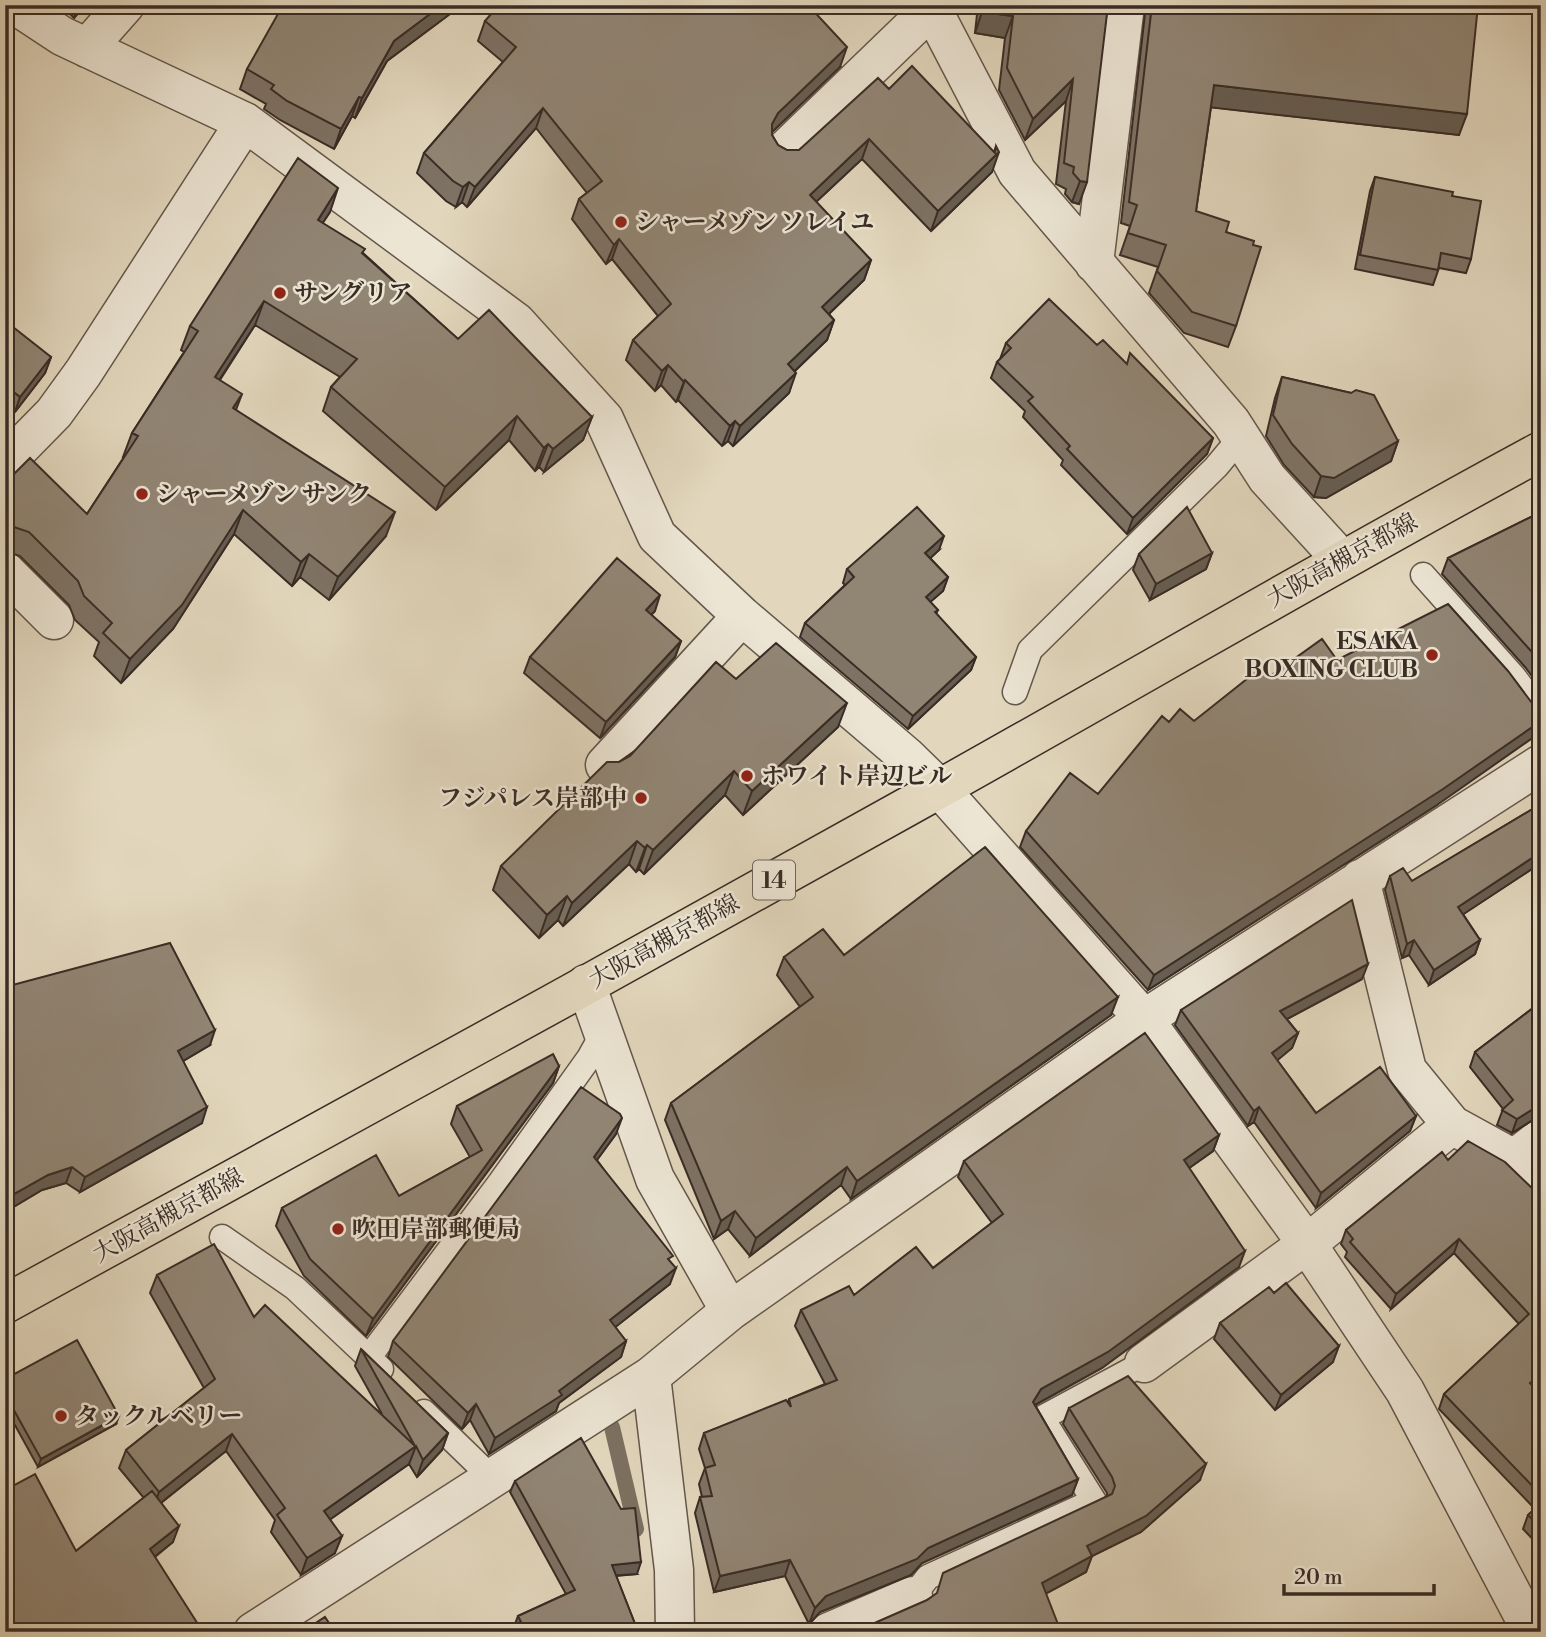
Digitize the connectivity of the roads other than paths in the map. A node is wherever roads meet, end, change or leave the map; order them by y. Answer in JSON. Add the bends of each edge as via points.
{"nodes":[{"id":1,"x":15,"y":5,"type":"edge"},
{"id":2,"x":125,"y":5,"type":"edge"},
{"id":3,"x":1125,"y":5,"type":"edge"},
{"id":4,"x":931,"y":7,"type":"edge"},
{"id":5,"x":87,"y":48,"type":"junction"},
{"id":6,"x":245,"y":122,"type":"junction"},
{"id":7,"x":786,"y":149,"type":"edge"},
{"id":8,"x":1094,"y":263,"type":"junction"},
{"id":9,"x":1241,"y":437,"type":"junction"},
{"id":10,"x":1541,"y":451,"type":"edge"},
{"id":11,"x":5,"y":463,"type":"edge"},
{"id":12,"x":1341,"y":559,"type":"junction"},
{"id":13,"x":5,"y":571,"type":"edge"},
{"id":14,"x":1423,"y":575,"type":"dead end"},
{"id":15,"x":742,"y":616,"type":"junction"},
{"id":16,"x":54,"y":620,"type":"dead end"},
{"id":17,"x":1015,"y":692,"type":"dead end"},
{"id":18,"x":1541,"y":713,"type":"edge"},
{"id":19,"x":1541,"y":764,"type":"edge"},
{"id":20,"x":605,"y":765,"type":"edge"},
{"id":21,"x":940,"y":789,"type":"junction"},
{"id":22,"x":1360,"y":879,"type":"junction"},
{"id":23,"x":586,"y":984,"type":"junction"},
{"id":24,"x":1144,"y":1019,"type":"junction"},
{"id":25,"x":603,"y":1033,"type":"junction"},
{"id":26,"x":1452,"y":1125,"type":"junction"},
{"id":27,"x":1528,"y":1149,"type":"edge"},
{"id":28,"x":1541,"y":1189,"type":"edge"},
{"id":29,"x":222,"y":1237,"type":"dead end"},
{"id":30,"x":1307,"y":1244,"type":"junction"},
{"id":31,"x":5,"y":1304,"type":"edge"},
{"id":32,"x":730,"y":1311,"type":"junction"},
{"id":33,"x":369,"y":1357,"type":"junction"},
{"id":34,"x":1144,"y":1363,"type":"joint"},
{"id":35,"x":651,"y":1377,"type":"junction"},
{"id":36,"x":491,"y":1477,"type":"junction"},
{"id":37,"x":913,"y":1596,"type":"joint"},
{"id":38,"x":253,"y":1632,"type":"edge"},
{"id":39,"x":675,"y":1632,"type":"edge"},
{"id":40,"x":829,"y":1632,"type":"edge"},
{"id":41,"x":1532,"y":1632,"type":"edge"}],
"edges":[{"from":1,"to":5,"type":"street"},
{"from":2,"to":5,"type":"street"},
{"from":3,"to":8,"type":"street"},
{"from":4,"to":7,"type":"street"},
{"from":4,"to":8,"type":"street","via":[[1017,172]]},
{"from":5,"to":6,"type":"street"},
{"from":6,"to":11,"type":"street","via":[[83,373],[54,413]]},
{"from":6,"to":15,"type":"street","via":[[516,322],[604,419],[657,536]]},
{"from":8,"to":9,"type":"street"},
{"from":9,"to":12,"type":"street","via":[[1267,478]]},
{"from":9,"to":17,"type":"lane","via":[[1030,650]]},
{"from":10,"to":12,"type":"main road","name":"大阪高槻京都線","number":"14"},
{"from":12,"to":21,"type":"main road","name":"大阪高槻京都線","number":"14"},
{"from":13,"to":16,"type":"street"},
{"from":14,"to":18,"type":"lane"},
{"from":15,"to":20,"type":"street"},
{"from":15,"to":21,"type":"street"},
{"from":19,"to":22,"type":"street"},
{"from":21,"to":23,"type":"main road","name":"大阪高槻京都線","number":"14"},
{"from":21,"to":24,"type":"street"},
{"from":22,"to":24,"type":"street"},
{"from":22,"to":26,"type":"street","via":[[1407,1070]]},
{"from":23,"to":25,"type":"street"},
{"from":23,"to":31,"type":"main road","name":"大阪高槻京都線","number":"14"},
{"from":24,"to":30,"type":"street"},
{"from":24,"to":32,"type":"street"},
{"from":25,"to":32,"type":"street","via":[[655,1179]]},
{"from":25,"to":33,"type":"lane","via":[[499,1184]]},
{"from":26,"to":27,"type":"street"},
{"from":26,"to":30,"type":"street"},
{"from":27,"to":28,"type":"street"},
{"from":29,"to":33,"type":"lane","via":[[295,1288]]},
{"from":30,"to":34,"type":"street"},
{"from":30,"to":41,"type":"street","via":[[1405,1391]]},
{"from":32,"to":35,"type":"street"},
{"from":33,"to":36,"type":"lane"},
{"from":34,"to":37,"type":"lane","via":[[1042,1419],[1094,1501],[928,1577]]},
{"from":35,"to":36,"type":"street"},
{"from":35,"to":39,"type":"street","via":[[674,1570]]},
{"from":36,"to":38,"type":"street"},
{"from":37,"to":40,"type":"street"}]}
